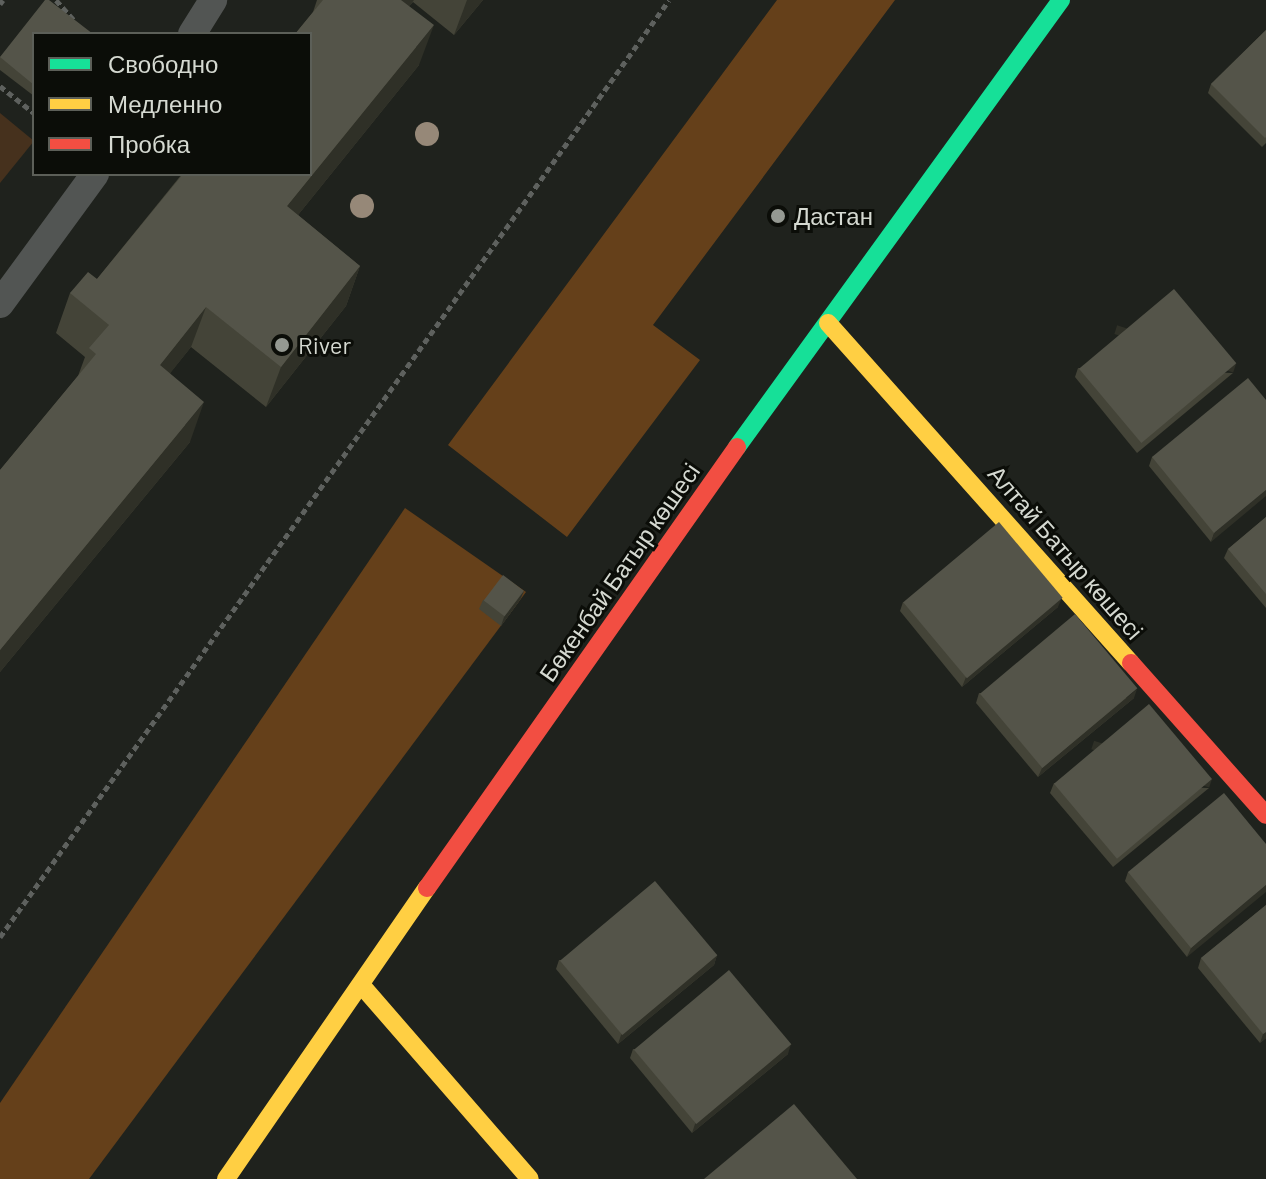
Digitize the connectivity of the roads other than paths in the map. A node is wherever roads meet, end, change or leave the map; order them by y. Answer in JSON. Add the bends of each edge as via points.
{"nodes":[{"id":1,"x":1061,"y":0,"type":"edge"},
{"id":2,"x":94,"y":176,"type":"edge"},
{"id":3,"x":0,"y":304,"type":"edge"},
{"id":4,"x":828,"y":323,"type":"junction"},
{"id":5,"x":1266,"y":815,"type":"edge"},
{"id":6,"x":363,"y":987,"type":"junction"},
{"id":7,"x":226,"y":1179,"type":"edge"},
{"id":8,"x":530,"y":1179,"type":"edge"}],
"edges":[{"from":1,"to":4,"type":"main road","name":"Бөкенбай Батыр көшесі"},
{"from":2,"to":3,"type":"lane"},
{"from":4,"to":5,"type":"main road","name":"Алтай Батыр көшесі"},
{"from":4,"to":6,"type":"main road","name":"Бөкенбай Батыр көшесі","via":[[620,608]]},
{"from":6,"to":7,"type":"main road","name":"Бөкенбай Батыр көшесі"},
{"from":6,"to":8,"type":"main road"}]}
